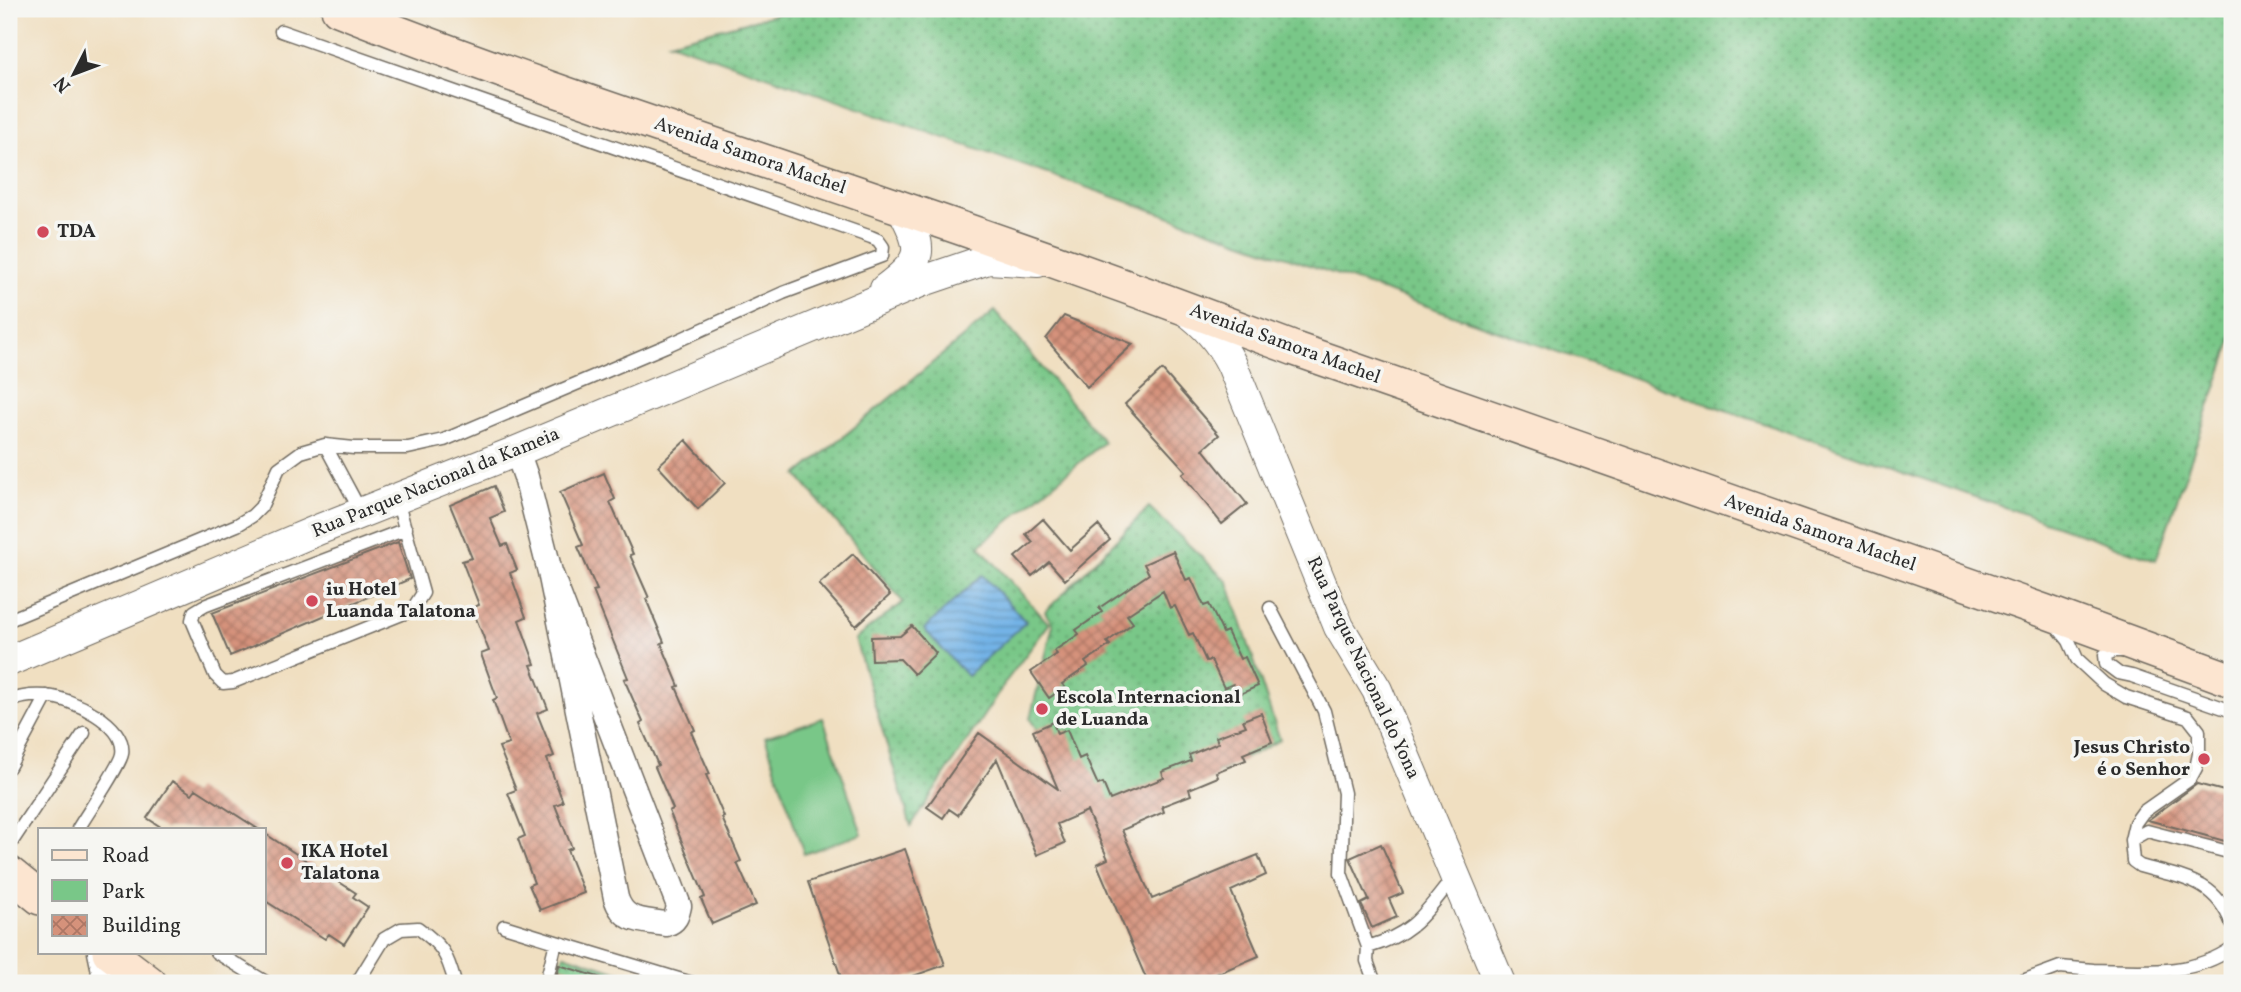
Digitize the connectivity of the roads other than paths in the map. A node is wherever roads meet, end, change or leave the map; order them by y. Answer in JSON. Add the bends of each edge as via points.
{"nodes":[{"id":1,"x":338,"y":9,"type":"edge"},
{"id":2,"x":281,"y":31,"type":"dead end"},
{"id":3,"x":902,"y":208,"type":"junction"},
{"id":4,"x":1062,"y":264,"type":"junction"},
{"id":5,"x":1175,"y":304,"type":"junction"},
{"id":6,"x":863,"y":306,"type":"junction"},
{"id":7,"x":1295,"y":349,"type":"junction"},
{"id":8,"x":1242,"y":392,"type":"junction"},
{"id":9,"x":325,"y":445,"type":"junction"},
{"id":10,"x":517,"y":451,"type":"junction"},
{"id":11,"x":397,"y":499,"type":"junction"},
{"id":12,"x":361,"y":513,"type":"junction"},
{"id":13,"x":406,"y":529,"type":"junction"},
{"id":14,"x":550,"y":572,"type":"junction"},
{"id":15,"x":1270,"y":608,"type":"dead end"},
{"id":16,"x":2044,"y":611,"type":"junction"},
{"id":17,"x":9,"y":620,"type":"edge"},
{"id":18,"x":9,"y":661,"type":"edge"},
{"id":19,"x":2142,"y":663,"type":"junction"},
{"id":20,"x":2232,"y":680,"type":"edge"},
{"id":21,"x":47,"y":696,"type":"junction"},
{"id":22,"x":9,"y":701,"type":"edge"},
{"id":23,"x":2232,"y":712,"type":"edge"},
{"id":24,"x":84,"y":733,"type":"dead end"},
{"id":25,"x":9,"y":767,"type":"edge"},
{"id":26,"x":79,"y":828,"type":"edge"},
{"id":27,"x":2131,"y":840,"type":"junction"},
{"id":28,"x":9,"y":846,"type":"edge"},
{"id":29,"x":2232,"y":853,"type":"edge"},
{"id":30,"x":9,"y":873,"type":"edge"},
{"id":31,"x":1455,"y":876,"type":"junction"},
{"id":32,"x":38,"y":896,"type":"edge"},
{"id":33,"x":2232,"y":924,"type":"edge"},
{"id":34,"x":504,"y":926,"type":"dead end"},
{"id":35,"x":556,"y":943,"type":"junction"},
{"id":36,"x":1368,"y":947,"type":"junction"},
{"id":37,"x":2232,"y":948,"type":"edge"},
{"id":38,"x":100,"y":954,"type":"edge"},
{"id":39,"x":112,"y":954,"type":"edge"},
{"id":40,"x":219,"y":954,"type":"edge"},
{"id":41,"x":2094,"y":970,"type":"junction"},
{"id":42,"x":102,"y":983,"type":"edge"},
{"id":43,"x":150,"y":983,"type":"edge"},
{"id":44,"x":267,"y":983,"type":"edge"},
{"id":45,"x":356,"y":983,"type":"edge"},
{"id":46,"x":455,"y":983,"type":"edge"},
{"id":47,"x":546,"y":983,"type":"edge"},
{"id":48,"x":692,"y":983,"type":"edge"},
{"id":49,"x":1375,"y":983,"type":"edge"},
{"id":50,"x":1500,"y":983,"type":"edge"},
{"id":51,"x":2017,"y":983,"type":"edge"},
{"id":52,"x":2091,"y":983,"type":"edge"}],
"edges":[{"from":1,"to":3,"type":"main road","name":"Avenida Samora Machel","via":[[510,75]]},
{"from":2,"to":9,"type":"lane","via":[[871,237],[883,247],[882,256],[873,261],[783,293],[444,440],[408,448]]},
{"from":3,"to":4,"type":"main road","name":"Avenida Samora Machel"},
{"from":3,"to":6,"type":"street","name":"Rua Parque Nacional da Kameia","via":[[919,246],[917,257],[908,270]]},
{"from":4,"to":5,"type":"main road","name":"Avenida Samora Machel"},
{"from":4,"to":6,"type":"street","name":"Rua Parque Nacional da Kameia","via":[[988,259]]},
{"from":5,"to":7,"type":"main road","name":"Avenida Samora Machel"},
{"from":5,"to":8,"type":"street","name":"Rua Parque Nacional do Yona","via":[[1215,338],[1229,358]]},
{"from":6,"to":10,"type":"street","name":"Rua Parque Nacional da Kameia"},
{"from":7,"to":8,"type":"street","via":[[1270,349],[1248,356],[1241,376]]},
{"from":7,"to":16,"type":"main road","name":"Avenida Samora Machel"},
{"from":8,"to":31,"type":"street","name":"Rua Parque Nacional do Yona","via":[[1339,627],[1377,690]]},
{"from":9,"to":12,"type":"lane"},
{"from":9,"to":17,"type":"lane","via":[[301,452],[279,468],[261,507],[237,526]]},
{"from":10,"to":11,"type":"street","name":"Rua Parque Nacional da Kameia"},
{"from":10,"to":14,"type":"street"},
{"from":11,"to":12,"type":"street","name":"Rua Parque Nacional da Kameia"},
{"from":11,"to":13,"type":"lane"},
{"from":12,"to":18,"type":"street","name":"Rua Parque Nacional da Kameia"},
{"from":13,"to":13,"type":"lane","via":[[423,593],[412,610],[233,682],[223,683],[215,676],[192,620],[194,612]]},
{"from":14,"to":14,"type":"street","via":[[619,908],[629,917],[672,922],[679,906]]},
{"from":15,"to":36,"type":"lane","via":[[1324,711],[1345,793],[1341,873]]},
{"from":16,"to":19,"type":"main road","name":"Avenida Samora Machel"},
{"from":16,"to":27,"type":"lane","via":[[2094,676],[2126,697],[2188,717],[2199,731],[2196,768],[2190,779],[2143,812]]},
{"from":19,"to":20,"type":"main road","name":"Avenida Samora Machel"},
{"from":19,"to":23,"type":"lane"},
{"from":21,"to":22,"type":"lane","via":[[20,696]]},
{"from":21,"to":25,"type":"lane"},
{"from":21,"to":26,"type":"lane","via":[[72,701],[110,725],[121,738],[122,755]]},
{"from":24,"to":28,"type":"lane"},
{"from":27,"to":29,"type":"lane","via":[[2147,831]]},
{"from":27,"to":33,"type":"lane","via":[[2133,861],[2201,884],[2216,895]]},
{"from":30,"to":32,"type":"main road"},
{"from":31,"to":36,"type":"lane","via":[[1410,929]]},
{"from":31,"to":50,"type":"street","name":"Rua Parque Nacional do Yona"},
{"from":34,"to":35,"type":"lane"},
{"from":35,"to":47,"type":"lane"},
{"from":35,"to":48,"type":"lane"},
{"from":36,"to":49,"type":"lane","via":[[1367,961]]},
{"from":37,"to":41,"type":"lane","via":[[2195,967],[2156,972]]},
{"from":38,"to":42,"type":"street"},
{"from":39,"to":43,"type":"main road"},
{"from":40,"to":44,"type":"lane"},
{"from":41,"to":51,"type":"lane","via":[[2060,967]]},
{"from":41,"to":52,"type":"lane"},
{"from":45,"to":46,"type":"lane","via":[[384,939],[401,929],[418,928],[437,941],[449,960]]}]}
